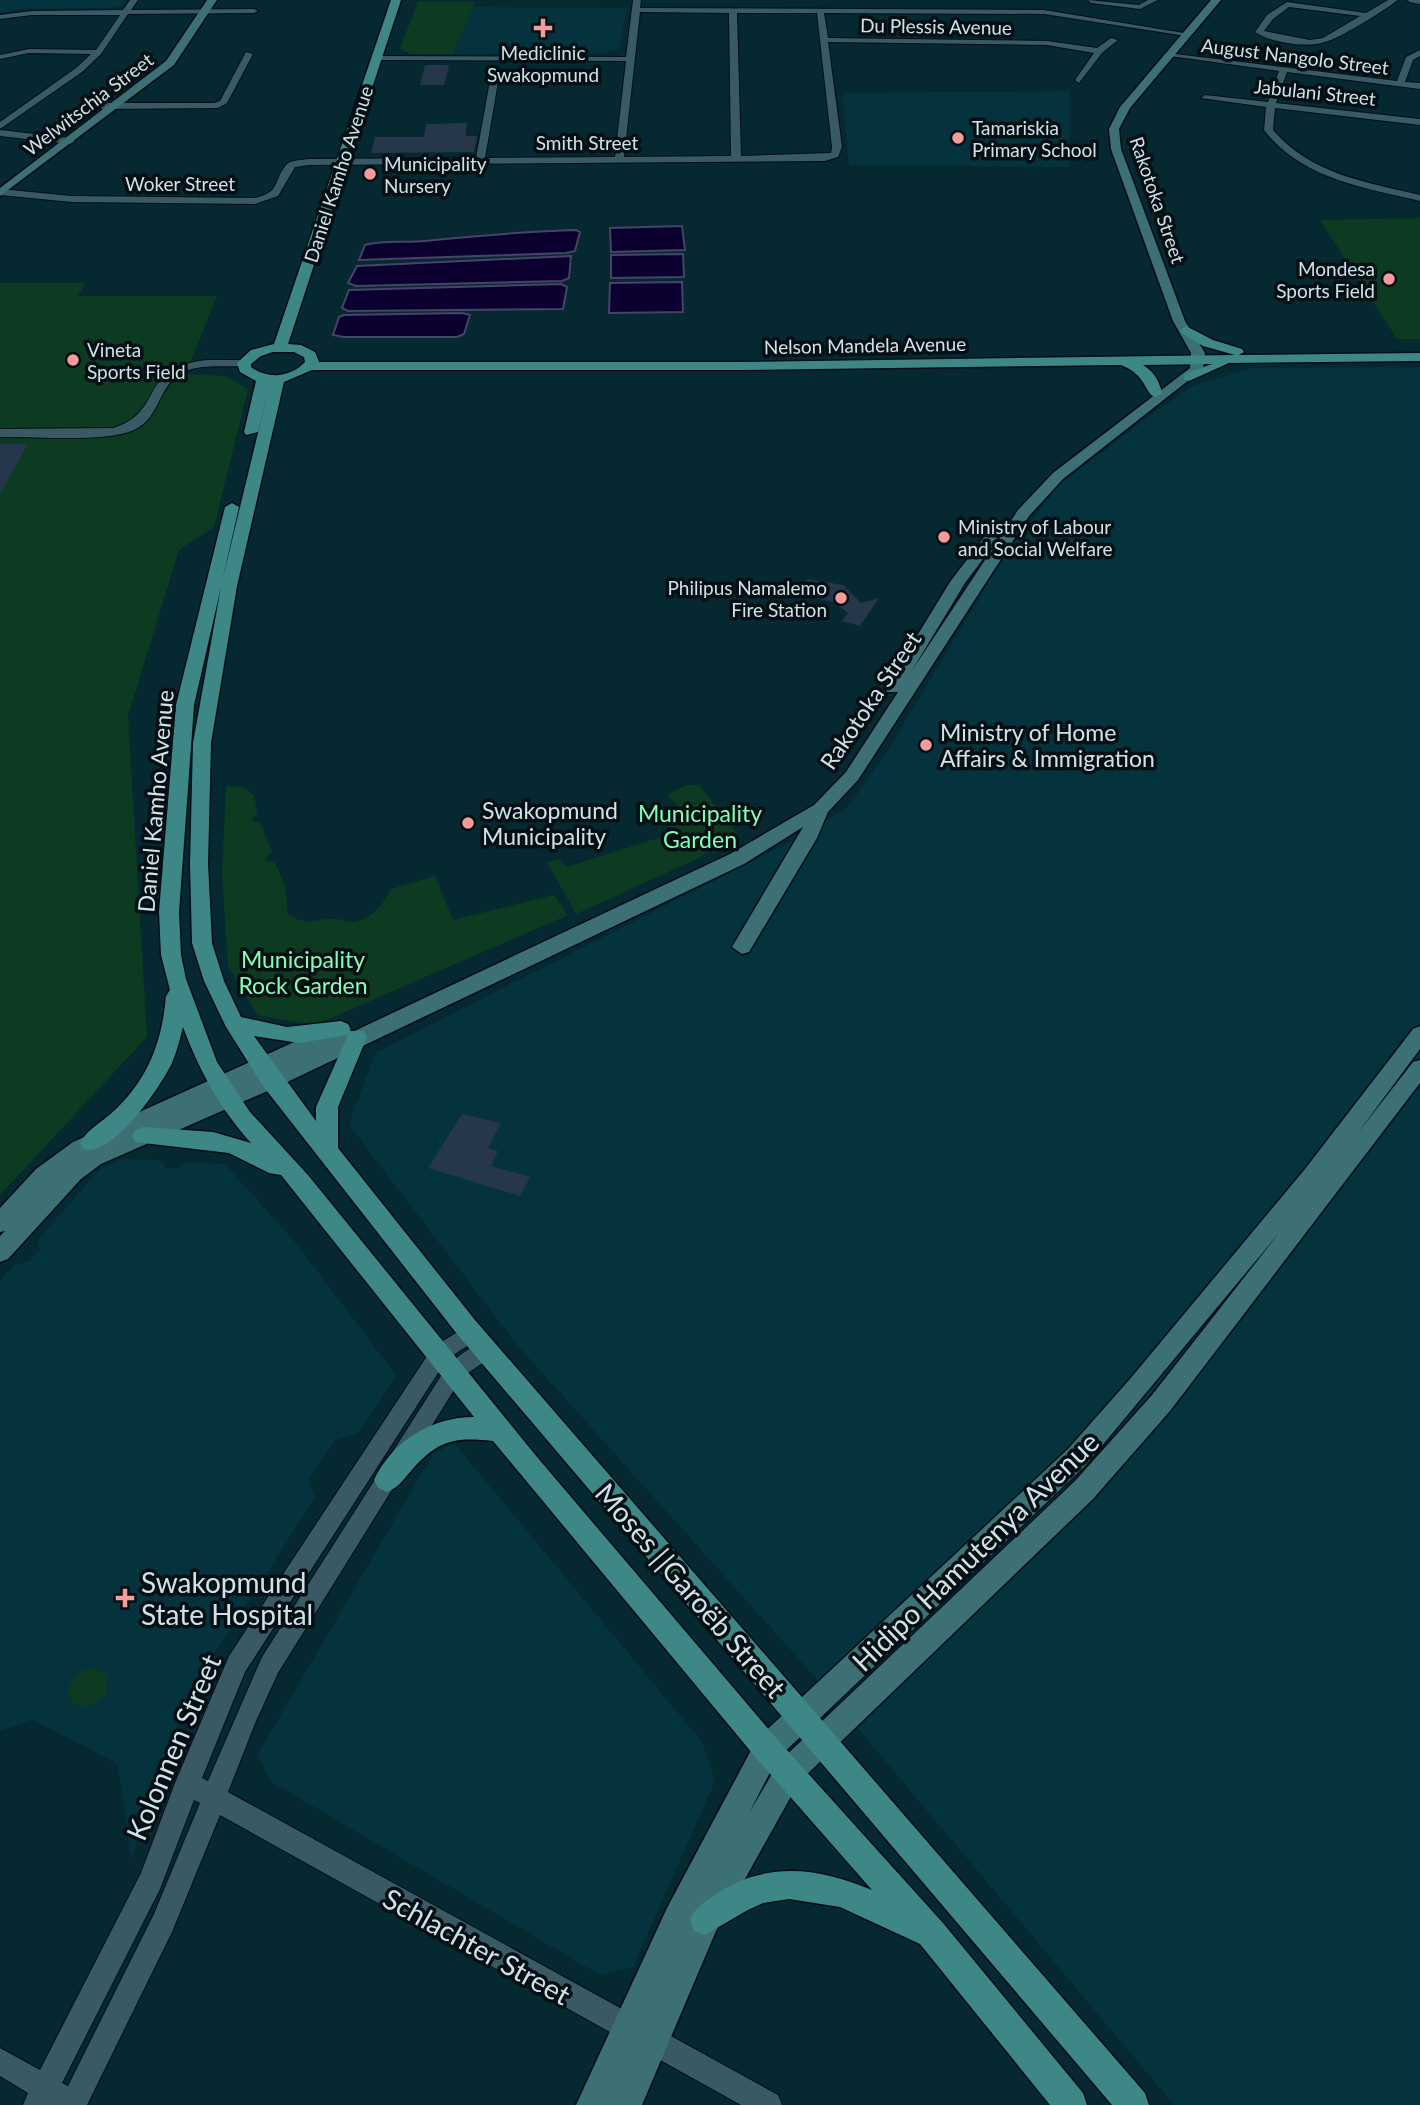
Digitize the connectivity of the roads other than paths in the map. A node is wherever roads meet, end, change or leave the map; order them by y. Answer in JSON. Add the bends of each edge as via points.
{"nodes":[{"id":1,"x":134,"y":0,"type":"edge"},
{"id":2,"x":197,"y":0,"type":"edge"},
{"id":3,"x":212,"y":0,"type":"edge"},
{"id":4,"x":396,"y":0,"type":"edge"},
{"id":5,"x":860,"y":0,"type":"edge"},
{"id":6,"x":1091,"y":0,"type":"edge"},
{"id":7,"x":1154,"y":0,"type":"edge"},
{"id":8,"x":1216,"y":0,"type":"edge"},
{"id":9,"x":1394,"y":0,"type":"edge"},
{"id":10,"x":1412,"y":0,"type":"edge"},
{"id":11,"x":1420,"y":2,"type":"edge"},
{"id":12,"x":637,"y":5,"type":"edge"},
{"id":13,"x":799,"y":5,"type":"edge"},
{"id":14,"x":820,"y":9,"type":"junction"},
{"id":15,"x":733,"y":10,"type":"junction"},
{"id":16,"x":861,"y":10,"type":"junction"},
{"id":17,"x":254,"y":11,"type":"dead end"},
{"id":18,"x":124,"y":12,"type":"junction"},
{"id":19,"x":190,"y":12,"type":"junction"},
{"id":20,"x":205,"y":12,"type":"junction"},
{"id":21,"x":1044,"y":12,"type":"junction"},
{"id":22,"x":1077,"y":15,"type":"junction"},
{"id":23,"x":1366,"y":15,"type":"junction"},
{"id":24,"x":0,"y":17,"type":"edge"},
{"id":25,"x":1045,"y":25,"type":"dead end"},
{"id":26,"x":1186,"y":34,"type":"junction"},
{"id":27,"x":825,"y":40,"type":"junction"},
{"id":28,"x":1114,"y":40,"type":"dead end"},
{"id":29,"x":1099,"y":51,"type":"junction"},
{"id":30,"x":99,"y":52,"type":"junction"},
{"id":31,"x":1420,"y":52,"type":"edge"},
{"id":32,"x":249,"y":54,"type":"dead end"},
{"id":33,"x":1167,"y":55,"type":"junction"},
{"id":34,"x":0,"y":57,"type":"edge"},
{"id":35,"x":376,"y":58,"type":"junction"},
{"id":36,"x":632,"y":59,"type":"junction"},
{"id":37,"x":496,"y":70,"type":"dead end"},
{"id":38,"x":1283,"y":71,"type":"junction"},
{"id":39,"x":1079,"y":80,"type":"dead end"},
{"id":40,"x":1400,"y":85,"type":"junction"},
{"id":41,"x":1420,"y":86,"type":"edge"},
{"id":42,"x":1205,"y":98,"type":"dead end"},
{"id":43,"x":1271,"y":105,"type":"junction"},
{"id":44,"x":102,"y":106,"type":"junction"},
{"id":45,"x":117,"y":107,"type":"junction"},
{"id":46,"x":1420,"y":122,"type":"edge"},
{"id":47,"x":0,"y":126,"type":"edge"},
{"id":48,"x":0,"y":134,"type":"edge"},
{"id":49,"x":55,"y":140,"type":"junction"},
{"id":50,"x":70,"y":141,"type":"junction"},
{"id":51,"x":618,"y":159,"type":"junction"},
{"id":52,"x":736,"y":159,"type":"junction"},
{"id":53,"x":480,"y":160,"type":"junction"},
{"id":54,"x":340,"y":161,"type":"junction"},
{"id":55,"x":0,"y":179,"type":"edge"},
{"id":56,"x":1,"y":192,"type":"edge"},
{"id":57,"x":1420,"y":197,"type":"edge"},
{"id":58,"x":1183,"y":343,"type":"junction"},
{"id":59,"x":280,"y":347,"type":"junction"},
{"id":60,"x":1420,"y":351,"type":"edge"},
{"id":61,"x":1237,"y":352,"type":"junction"},
{"id":62,"x":1420,"y":357,"type":"edge"},
{"id":63,"x":1252,"y":358,"type":"junction"},
{"id":64,"x":1116,"y":359,"type":"junction"},
{"id":65,"x":311,"y":362,"type":"junction"},
{"id":66,"x":244,"y":363,"type":"junction"},
{"id":67,"x":1189,"y":377,"type":"junction"},
{"id":68,"x":271,"y":378,"type":"junction"},
{"id":69,"x":1155,"y":393,"type":"junction"},
{"id":70,"x":0,"y":433,"type":"edge"},
{"id":71,"x":820,"y":808,"type":"junction"},
{"id":72,"x":742,"y":947,"type":"dead end"},
{"id":73,"x":176,"y":979,"type":"junction"},
{"id":74,"x":233,"y":1021,"type":"junction"},
{"id":75,"x":349,"y":1033,"type":"junction"},
{"id":76,"x":1420,"y":1034,"type":"edge"},
{"id":77,"x":1420,"y":1068,"type":"edge"},
{"id":78,"x":266,"y":1073,"type":"junction"},
{"id":79,"x":223,"y":1091,"type":"junction"},
{"id":80,"x":143,"y":1136,"type":"junction"},
{"id":81,"x":91,"y":1143,"type":"junction"},
{"id":82,"x":327,"y":1148,"type":"junction"},
{"id":83,"x":300,"y":1181,"type":"junction"},
{"id":84,"x":0,"y":1223,"type":"edge"},
{"id":85,"x":0,"y":1252,"type":"edge"},
{"id":86,"x":478,"y":1341,"type":"junction"},
{"id":87,"x":447,"y":1362,"type":"junction"},
{"id":88,"x":500,"y":1430,"type":"junction"},
{"id":89,"x":387,"y":1480,"type":"junction"},
{"id":90,"x":800,"y":1717,"type":"junction"},
{"id":91,"x":821,"y":1740,"type":"junction"},
{"id":92,"x":767,"y":1749,"type":"junction"},
{"id":93,"x":789,"y":1772,"type":"junction"},
{"id":94,"x":187,"y":1783,"type":"junction"},
{"id":95,"x":212,"y":1798,"type":"junction"},
{"id":96,"x":705,"y":1920,"type":"junction"},
{"id":97,"x":932,"y":1934,"type":"junction"},
{"id":98,"x":626,"y":2029,"type":"junction"},
{"id":99,"x":653,"y":2042,"type":"junction"},
{"id":100,"x":0,"y":2061,"type":"edge"},
{"id":101,"x":42,"y":2097,"type":"edge"},
{"id":102,"x":73,"y":2105,"type":"edge"},
{"id":103,"x":592,"y":2105,"type":"edge"},
{"id":104,"x":625,"y":2105,"type":"edge"},
{"id":105,"x":768,"y":2105,"type":"edge"},
{"id":106,"x":1071,"y":2105,"type":"edge"},
{"id":107,"x":1133,"y":2105,"type":"edge"}],
"edges":[{"from":1,"to":18,"type":"street"},
{"from":2,"to":19,"type":"street","name":"Welwitschia Street"},
{"from":3,"to":20,"type":"street","name":"Welwitschia Street"},
{"from":4,"to":35,"type":"main road","name":"Daniel Kamho Avenue"},
{"from":5,"to":16,"type":"street"},
{"from":6,"to":7,"type":"street","via":[[1140,7]]},
{"from":6,"to":22,"type":"street"},
{"from":8,"to":26,"type":"street","name":"Rakotoka Street"},
{"from":9,"to":23,"type":"street"},
{"from":10,"to":11,"type":"street"},
{"from":12,"to":15,"type":"street"},
{"from":12,"to":36,"type":"street"},
{"from":13,"to":14,"type":"street"},
{"from":13,"to":15,"type":"street"},
{"from":14,"to":16,"type":"street"},
{"from":14,"to":27,"type":"street"},
{"from":15,"to":52,"type":"street"},
{"from":16,"to":21,"type":"street"},
{"from":17,"to":20,"type":"street"},
{"from":18,"to":19,"type":"street"},
{"from":18,"to":24,"type":"street"},
{"from":18,"to":30,"type":"street"},
{"from":19,"to":20,"type":"street"},
{"from":19,"to":44,"type":"street","name":"Welwitschia Street","via":[[155,63]]},
{"from":20,"to":45,"type":"street","name":"Welwitschia Street","via":[[170,63]]},
{"from":21,"to":22,"type":"street"},
{"from":21,"to":25,"type":"street","name":"Du Plessis Avenue"},
{"from":22,"to":26,"type":"street"},
{"from":23,"to":23,"type":"street","via":[[1287,4],[1259,32],[1319,42]]},
{"from":26,"to":33,"type":"street","name":"Rakotoka Street"},
{"from":27,"to":29,"type":"street","name":"Du Plessis Avenue","via":[[1047,41]]},
{"from":27,"to":52,"type":"street","name":"Smith Street","via":[[838,147],[835,155],[803,160]]},
{"from":28,"to":29,"type":"street"},
{"from":29,"to":39,"type":"street"},
{"from":30,"to":34,"type":"street","via":[[29,51]]},
{"from":30,"to":47,"type":"street"},
{"from":31,"to":40,"type":"street","via":[[1409,59]]},
{"from":32,"to":45,"type":"street","via":[[223,103]]},
{"from":33,"to":38,"type":"street","name":"August Nangolo Street"},
{"from":33,"to":58,"type":"street","name":"Rakotoka Street","via":[[1125,107],[1114,138]]},
{"from":35,"to":36,"type":"street"},
{"from":35,"to":54,"type":"main road","name":"Daniel Kamho Avenue"},
{"from":36,"to":51,"type":"street"},
{"from":37,"to":53,"type":"street"},
{"from":38,"to":40,"type":"street","name":"August Nangolo Street"},
{"from":38,"to":43,"type":"street"},
{"from":40,"to":41,"type":"street","name":"August Nangolo Street"},
{"from":42,"to":43,"type":"street","name":"Jabulani Street"},
{"from":43,"to":46,"type":"street","name":"Jabulani Street"},
{"from":43,"to":57,"type":"street","via":[[1268,130],[1297,161],[1322,173]]},
{"from":44,"to":45,"type":"street"},
{"from":44,"to":49,"type":"street","name":"Welwitschia Street"},
{"from":45,"to":50,"type":"street","name":"Welwitschia Street"},
{"from":48,"to":49,"type":"street"},
{"from":49,"to":50,"type":"street"},
{"from":49,"to":55,"type":"street","name":"Welwitschia Street"},
{"from":50,"to":56,"type":"street","name":"Welwitschia Street"},
{"from":51,"to":52,"type":"street","name":"Smith Street"},
{"from":51,"to":53,"type":"street","name":"Smith Street"},
{"from":53,"to":54,"type":"street","name":"Smith Street"},
{"from":54,"to":56,"type":"street","name":"Woker Street","via":[[295,164],[280,193],[256,201],[72,199]]},
{"from":54,"to":59,"type":"main road","name":"Daniel Kamho Avenue"},
{"from":58,"to":61,"type":"main road","name":"Nelson Mandela Avenue"},
{"from":58,"to":61,"type":"main road","via":[[1208,343]]},
{"from":58,"to":63,"type":"main road","name":"Nelson Mandela Avenue"},
{"from":58,"to":64,"type":"main road","name":"Nelson Mandela Avenue"},
{"from":58,"to":65,"type":"main road","name":"Nelson Mandela Avenue","via":[[1141,353]]},
{"from":58,"to":67,"type":"street","name":"Rakotoka Street"},
{"from":58,"to":69,"type":"street","name":"Rakotoka Street","via":[[1167,382]]},
{"from":59,"to":65,"type":"main road","via":[[302,350]]},
{"from":59,"to":66,"type":"main road","via":[[256,353]]},
{"from":60,"to":61,"type":"main road","name":"Nelson Mandela Avenue"},
{"from":62,"to":63,"type":"main road","name":"Nelson Mandela Avenue"},
{"from":63,"to":67,"type":"main road"},
{"from":64,"to":65,"type":"main road","name":"Nelson Mandela Avenue","via":[[738,366]]},
{"from":64,"to":69,"type":"main road","via":[[1148,374]]},
{"from":65,"to":68,"type":"main road","via":[[298,374]]},
{"from":66,"to":68,"type":"main road","via":[[248,373]]},
{"from":66,"to":70,"type":"street","via":[[204,364],[174,372],[139,424],[131,428]]},
{"from":67,"to":71,"type":"street","name":"Rakotoka Street","via":[[1058,476],[1023,513],[852,776]]},
{"from":68,"to":73,"type":"main road","name":"Daniel Kamho Avenue","via":[[185,705],[169,912]]},
{"from":68,"to":74,"type":"main road","name":"Daniel Kamho Avenue","via":[[202,743],[202,943]]},
{"from":69,"to":75,"type":"street","name":"Rakotoka Street","via":[[1051,469],[1015,506],[958,582],[831,779],[788,816],[645,891]]},
{"from":71,"to":72,"type":"street","via":[[808,838]]},
{"from":71,"to":75,"type":"street","name":"Rakotoka Street","via":[[726,864]]},
{"from":73,"to":79,"type":"main road","name":"Daniel Kamho Avenue","via":[[199,1047]]},
{"from":73,"to":81,"type":"main road","via":[[174,1030],[161,1064],[128,1111]]},
{"from":74,"to":75,"type":"main road","via":[[279,1036]]},
{"from":74,"to":78,"type":"main road","name":"Daniel Kamho Avenue"},
{"from":75,"to":78,"type":"street","name":"Rakotoka Street"},
{"from":75,"to":82,"type":"main road","via":[[327,1107]]},
{"from":76,"to":90,"type":"street","name":"Hidipo Hamutenya Avenue","via":[[1313,1175],[1077,1457]]},
{"from":77,"to":91,"type":"street","name":"Hidipo Hamutenya Avenue","via":[[1161,1403],[1093,1481]]},
{"from":78,"to":79,"type":"street","name":"Rakotoka Street"},
{"from":78,"to":82,"type":"main road","name":"Moses ǁGaroëb Street"},
{"from":79,"to":80,"type":"street"},
{"from":79,"to":81,"type":"street"},
{"from":79,"to":83,"type":"main road","name":"Moses ǁGaroëb Street"},
{"from":80,"to":83,"type":"main road","via":[[242,1146]]},
{"from":80,"to":85,"type":"street","via":[[83,1165]]},
{"from":81,"to":84,"type":"street","via":[[61,1160]]},
{"from":82,"to":86,"type":"main road","name":"Moses ǁGaroëb Street"},
{"from":83,"to":87,"type":"main road","name":"Moses ǁGaroëb Street"},
{"from":86,"to":87,"type":"street","name":"Kolonnen Street"},
{"from":86,"to":90,"type":"main road","name":"Moses ǁGaroëb Street"},
{"from":87,"to":88,"type":"main road","name":"Moses ǁGaroëb Street"},
{"from":87,"to":89,"type":"street","name":"Kolonnen Street"},
{"from":87,"to":94,"type":"street","name":"Kolonnen Street","via":[[237,1664]]},
{"from":88,"to":89,"type":"main road","via":[[463,1426],[432,1434]]},
{"from":88,"to":92,"type":"main road","name":"Moses ǁGaroëb Street"},
{"from":89,"to":95,"type":"street","name":"Kolonnen Street","via":[[270,1665],[244,1714]]},
{"from":90,"to":91,"type":"main road","name":"Moses ǁGaroëb Street"},
{"from":90,"to":92,"type":"street","name":"Hidipo Hamutenya Avenue"},
{"from":91,"to":93,"type":"street","name":"Hidipo Hamutenya Avenue"},
{"from":91,"to":107,"type":"main road","name":"Moses ǁGaroëb Street"},
{"from":92,"to":93,"type":"main road","name":"Moses ǁGaroëb Street"},
{"from":92,"to":98,"type":"street","name":"Hidipo Hamutenya Avenue"},
{"from":93,"to":96,"type":"street","name":"Hidipo Hamutenya Avenue"},
{"from":93,"to":97,"type":"main road","name":"Moses ǁGaroëb Street"},
{"from":94,"to":95,"type":"street","name":"Schlachter Street"},
{"from":94,"to":101,"type":"street","name":"Kolonnen Street","via":[[151,1880]]},
{"from":95,"to":98,"type":"street","name":"Schlachter Street"},
{"from":95,"to":102,"type":"street","name":"Kolonnen Street","via":[[190,1861]]},
{"from":96,"to":97,"type":"main road","via":[[723,1906],[775,1885],[814,1883]]},
{"from":96,"to":99,"type":"street","name":"Hidipo Hamutenya Avenue"},
{"from":97,"to":106,"type":"main road","name":"Moses ǁGaroëb Street"},
{"from":98,"to":99,"type":"street","name":"Schlachter Street"},
{"from":98,"to":103,"type":"street","name":"Hidipo Hamutenya Avenue"},
{"from":99,"to":104,"type":"street","name":"Hidipo Hamutenya Avenue"},
{"from":99,"to":105,"type":"street","name":"Schlachter Street"},
{"from":100,"to":101,"type":"street"},
{"from":101,"to":102,"type":"street"}]}
